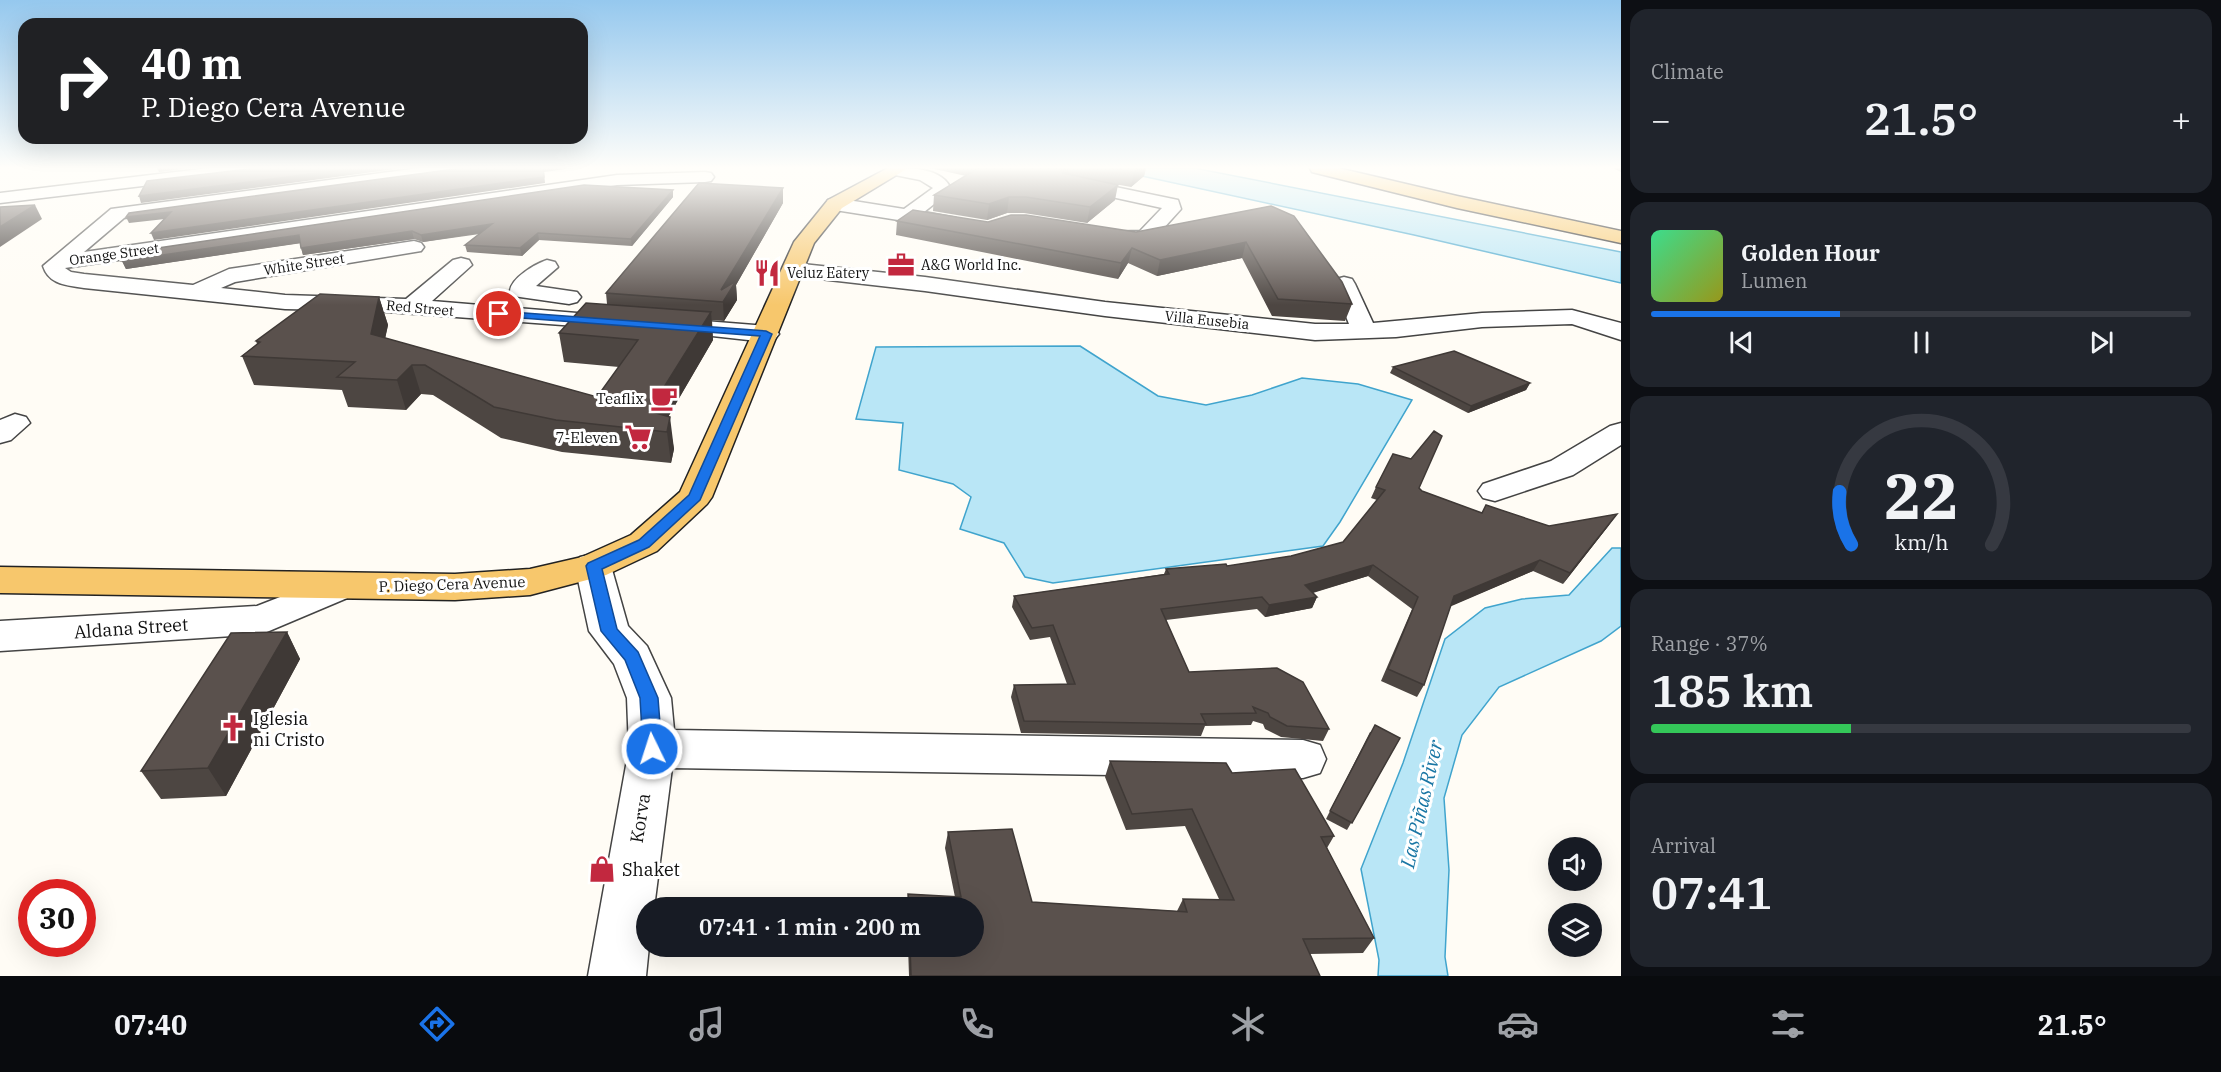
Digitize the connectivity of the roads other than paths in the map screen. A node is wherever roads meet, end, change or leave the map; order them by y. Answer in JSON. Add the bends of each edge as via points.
{"nodes":[{"id":1,"x":117,"y":214,"type":"edge"},
{"id":2,"x":388,"y":214,"type":"edge"},
{"id":3,"x":827,"y":214,"type":"edge"},
{"id":4,"x":898,"y":214,"type":"edge"},
{"id":5,"x":1168,"y":214,"type":"edge"},
{"id":6,"x":1511,"y":214,"type":"edge"},
{"id":7,"x":1557,"y":214,"type":"edge"},
{"id":8,"x":908,"y":215,"type":"joint"},
{"id":9,"x":964,"y":225,"type":"edge"},
{"id":10,"x":1621,"y":227,"type":"edge"},
{"id":11,"x":1097,"y":234,"type":"edge"},
{"id":12,"x":1621,"y":237,"type":"edge"},
{"id":13,"x":414,"y":247,"type":"edge"},
{"id":14,"x":58,"y":262,"type":"junction"},
{"id":15,"x":461,"y":266,"type":"dead end"},
{"id":16,"x":547,"y":267,"type":"dead end"},
{"id":17,"x":793,"y":270,"type":"junction"},
{"id":18,"x":1344,"y":284,"type":"edge"},
{"id":19,"x":198,"y":291,"type":"junction"},
{"id":20,"x":411,"y":307,"type":"junction"},
{"id":21,"x":587,"y":320,"type":"junction"},
{"id":22,"x":1364,"y":331,"type":"junction"},
{"id":23,"x":1621,"y":332,"type":"edge"},
{"id":24,"x":766,"y":334,"type":"junction"},
{"id":25,"x":0,"y":422,"type":"edge"},
{"id":26,"x":1621,"y":432,"type":"edge"},
{"id":27,"x":0,"y":434,"type":"edge"},
{"id":28,"x":1495,"y":491,"type":"dead end"},
{"id":29,"x":594,"y":566,"type":"junction"},
{"id":30,"x":0,"y":580,"type":"edge"},
{"id":31,"x":339,"y":588,"type":"junction"},
{"id":32,"x":0,"y":636,"type":"edge"},
{"id":33,"x":652,"y":749,"type":"junction"},
{"id":34,"x":1303,"y":759,"type":"dead end"},
{"id":35,"x":617,"y":976,"type":"edge"}],
"edges":[{"from":1,"to":14,"type":"street"},
{"from":2,"to":14,"type":"street","name":"Orange Street"},
{"from":3,"to":17,"type":"main road","name":"P. Diego Cera Avenue","via":[[804,243]]},
{"from":4,"to":8,"type":"street"},
{"from":5,"to":11,"type":"street","via":[[1145,237]]},
{"from":6,"to":12,"type":"main road"},
{"from":7,"to":10,"type":"main road"},
{"from":8,"to":9,"type":"street"},
{"from":13,"to":19,"type":"street","name":"White Street","via":[[229,276]]},
{"from":14,"to":19,"type":"street","name":"Red Street","via":[[54,266],[56,272],[65,278]]},
{"from":15,"to":20,"type":"street"},
{"from":16,"to":21,"type":"street","via":[[521,291],[604,300]]},
{"from":17,"to":22,"type":"street","name":"Villa Eusebia","via":[[1315,332]]},
{"from":17,"to":24,"type":"main road","name":"P. Diego Cera Avenue"},
{"from":18,"to":22,"type":"street"},
{"from":19,"to":20,"type":"street","name":"Red Street","via":[[285,302]]},
{"from":20,"to":21,"type":"street","name":"Red Street"},
{"from":21,"to":24,"type":"street","name":"Red Street"},
{"from":22,"to":23,"type":"street","name":"Villa Eusebia","via":[[1482,320],[1572,317]]},
{"from":24,"to":29,"type":"main road","name":"P. Diego Cera Avenue","via":[[695,497],[644,543]]},
{"from":25,"to":27,"type":"street","via":[[15,423]]},
{"from":26,"to":28,"type":"street","via":[[1562,468]]},
{"from":29,"to":31,"type":"main road","name":"P. Diego Cera Avenue","via":[[530,582]]},
{"from":29,"to":33,"type":"street","name":"Korva","via":[[609,631],[632,657],[649,698]]},
{"from":30,"to":31,"type":"main road","name":"P. Diego Cera Avenue"},
{"from":31,"to":32,"type":"street","name":"Aldana Street","via":[[262,620]]},
{"from":33,"to":34,"type":"street"},
{"from":33,"to":35,"type":"street","name":"Korva"}]}
